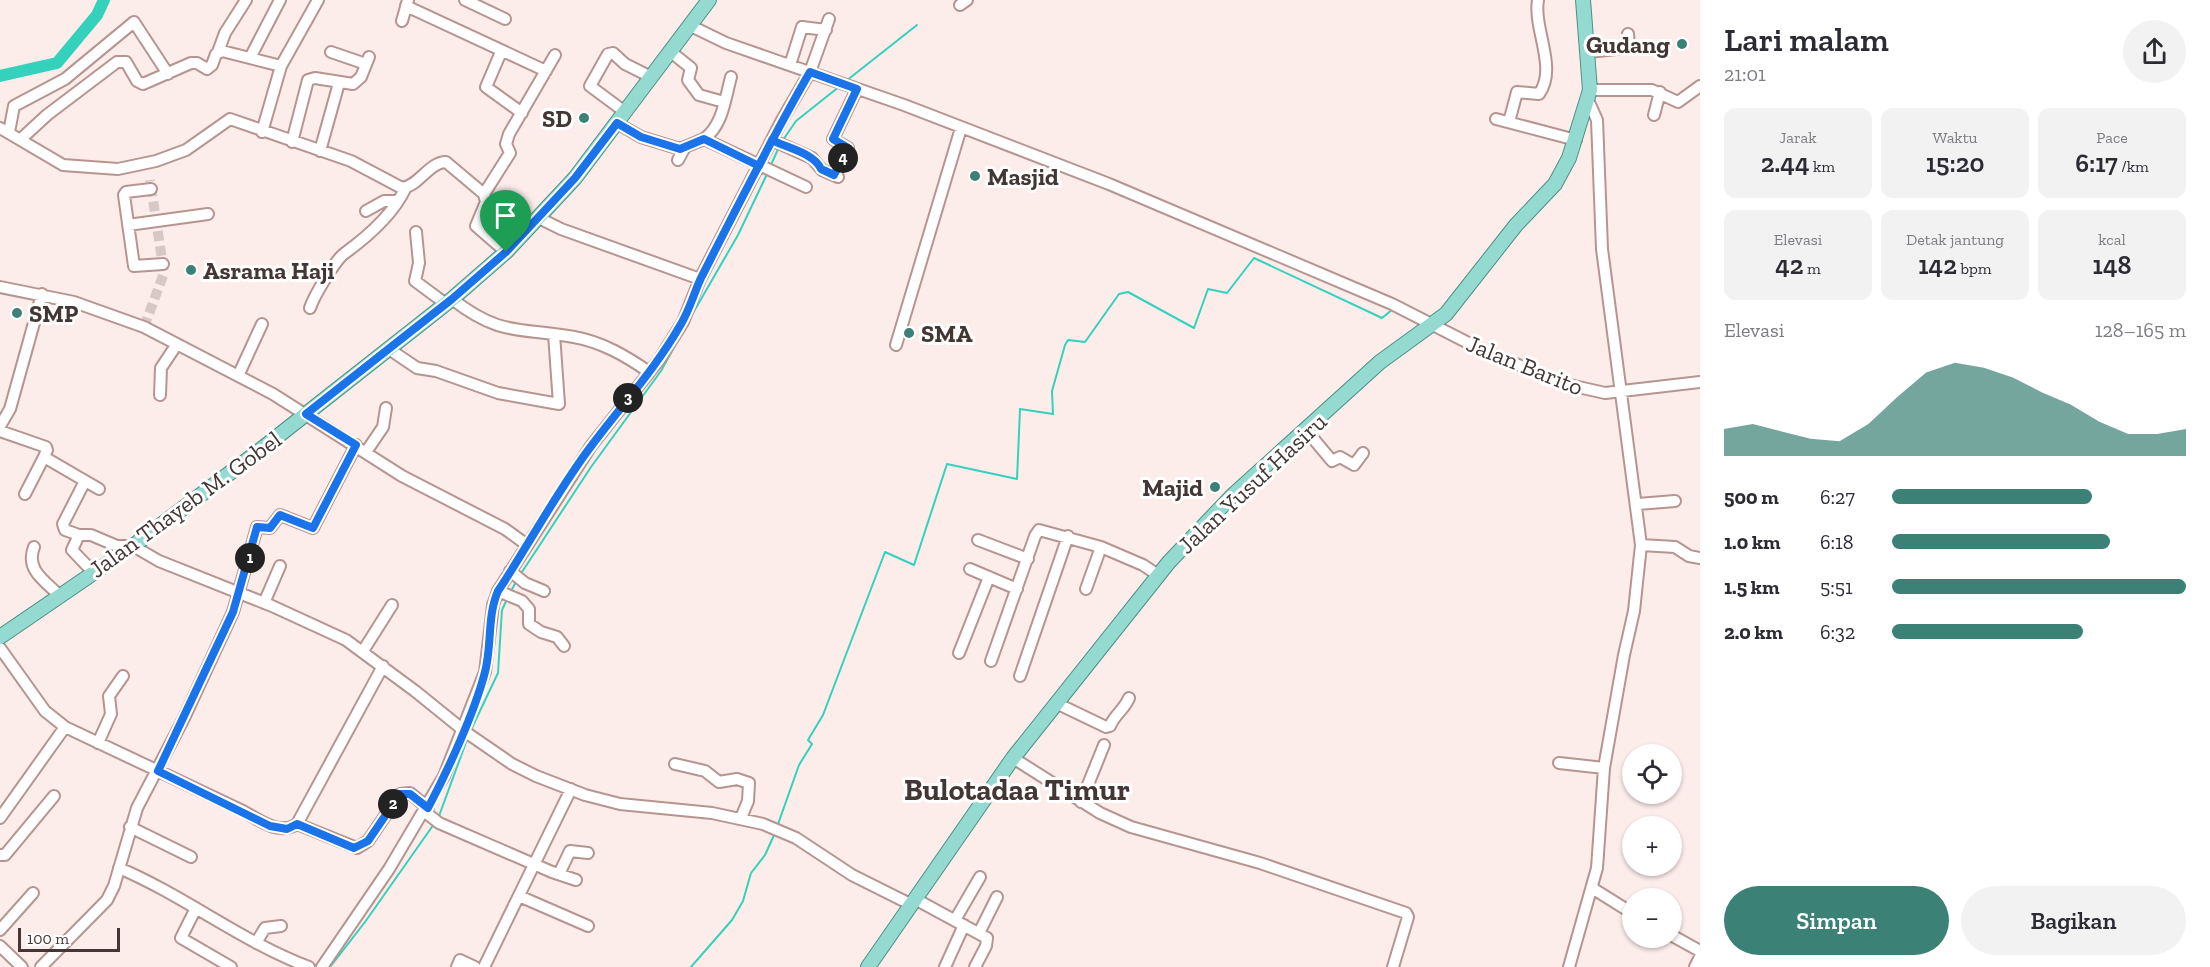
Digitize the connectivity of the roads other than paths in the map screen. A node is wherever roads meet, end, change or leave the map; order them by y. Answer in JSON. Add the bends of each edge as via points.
{"nodes":[{"id":1,"x":246,"y":0,"type":"edge"},
{"id":2,"x":280,"y":0,"type":"edge"},
{"id":3,"x":318,"y":0,"type":"edge"},
{"id":4,"x":465,"y":0,"type":"edge"},
{"id":5,"x":709,"y":0,"type":"edge"},
{"id":6,"x":1539,"y":0,"type":"edge"},
{"id":7,"x":1583,"y":0,"type":"edge"},
{"id":8,"x":407,"y":3,"type":"edge"},
{"id":9,"x":505,"y":19,"type":"dead end"},
{"id":10,"x":402,"y":21,"type":"dead end"},
{"id":11,"x":691,"y":26,"type":"junction"},
{"id":12,"x":1628,"y":34,"type":"dead end"},
{"id":13,"x":218,"y":52,"type":"junction"},
{"id":14,"x":331,"y":52,"type":"dead end"},
{"id":15,"x":501,"y":52,"type":"junction"},
{"id":16,"x":671,"y":52,"type":"junction"},
{"id":17,"x":1589,"y":52,"type":"junction"},
{"id":18,"x":555,"y":55,"type":"dead end"},
{"id":19,"x":251,"y":57,"type":"junction"},
{"id":20,"x":789,"y":65,"type":"junction"},
{"id":21,"x":281,"y":66,"type":"junction"},
{"id":22,"x":546,"y":71,"type":"junction"},
{"id":23,"x":810,"y":72,"type":"junction"},
{"id":24,"x":168,"y":74,"type":"junction"},
{"id":25,"x":651,"y":77,"type":"junction"},
{"id":26,"x":731,"y":77,"type":"dead end"},
{"id":27,"x":339,"y":83,"type":"junction"},
{"id":28,"x":849,"y":85,"type":"junction"},
{"id":29,"x":1700,"y":86,"type":"edge"},
{"id":30,"x":1660,"y":92,"type":"junction"},
{"id":31,"x":1589,"y":95,"type":"junction"},
{"id":32,"x":724,"y":102,"type":"junction"},
{"id":33,"x":522,"y":113,"type":"junction"},
{"id":34,"x":1654,"y":115,"type":"dead end"},
{"id":35,"x":621,"y":117,"type":"junction"},
{"id":36,"x":1496,"y":119,"type":"dead end"},
{"id":37,"x":1509,"y":122,"type":"junction"},
{"id":38,"x":961,"y":128,"type":"junction"},
{"id":39,"x":4,"y":130,"type":"edge"},
{"id":40,"x":261,"y":132,"type":"junction"},
{"id":41,"x":21,"y":139,"type":"junction"},
{"id":42,"x":704,"y":139,"type":"junction"},
{"id":43,"x":1576,"y":140,"type":"junction"},
{"id":44,"x":291,"y":142,"type":"junction"},
{"id":45,"x":778,"y":143,"type":"junction"},
{"id":46,"x":684,"y":149,"type":"junction"},
{"id":47,"x":320,"y":151,"type":"junction"},
{"id":48,"x":678,"y":160,"type":"dead end"},
{"id":49,"x":766,"y":170,"type":"junction"},
{"id":50,"x":806,"y":187,"type":"dead end"},
{"id":51,"x":151,"y":189,"type":"dead end"},
{"id":52,"x":405,"y":189,"type":"junction"},
{"id":53,"x":484,"y":194,"type":"junction"},
{"id":54,"x":396,"y":201,"type":"junction"},
{"id":55,"x":366,"y":212,"type":"dead end"},
{"id":56,"x":208,"y":214,"type":"dead end"},
{"id":57,"x":539,"y":218,"type":"junction"},
{"id":58,"x":128,"y":225,"type":"junction"},
{"id":59,"x":416,"y":232,"type":"dead end"},
{"id":60,"x":506,"y":252,"type":"junction"},
{"id":61,"x":163,"y":264,"type":"dead end"},
{"id":62,"x":700,"y":279,"type":"junction"},
{"id":63,"x":0,"y":287,"type":"edge"},
{"id":64,"x":42,"y":294,"type":"junction"},
{"id":65,"x":449,"y":302,"type":"junction"},
{"id":66,"x":309,"y":308,"type":"dead end"},
{"id":67,"x":261,"y":324,"type":"dead end"},
{"id":68,"x":1432,"y":325,"type":"junction"},
{"id":69,"x":554,"y":334,"type":"junction"},
{"id":70,"x":177,"y":344,"type":"junction"},
{"id":71,"x":896,"y":345,"type":"dead end"},
{"id":72,"x":389,"y":349,"type":"junction"},
{"id":73,"x":650,"y":372,"type":"junction"},
{"id":74,"x":238,"y":376,"type":"junction"},
{"id":75,"x":1700,"y":382,"type":"edge"},
{"id":76,"x":1620,"y":393,"type":"junction"},
{"id":77,"x":160,"y":395,"type":"dead end"},
{"id":78,"x":386,"y":408,"type":"dead end"},
{"id":79,"x":306,"y":414,"type":"junction"},
{"id":80,"x":0,"y":426,"type":"edge"},
{"id":81,"x":0,"y":430,"type":"edge"},
{"id":82,"x":1306,"y":430,"type":"junction"},
{"id":83,"x":356,"y":445,"type":"junction"},
{"id":84,"x":366,"y":452,"type":"junction"},
{"id":85,"x":1363,"y":453,"type":"dead end"},
{"id":86,"x":44,"y":457,"type":"junction"},
{"id":87,"x":85,"y":481,"type":"junction"},
{"id":88,"x":99,"y":489,"type":"dead end"},
{"id":89,"x":24,"y":494,"type":"dead end"},
{"id":90,"x":1675,"y":501,"type":"dead end"},
{"id":91,"x":1638,"y":504,"type":"junction"},
{"id":92,"x":79,"y":536,"type":"junction"},
{"id":93,"x":1068,"y":536,"type":"junction"},
{"id":94,"x":978,"y":540,"type":"dead end"},
{"id":95,"x":527,"y":544,"type":"junction"},
{"id":96,"x":1641,"y":545,"type":"junction"},
{"id":97,"x":133,"y":546,"type":"junction"},
{"id":98,"x":34,"y":547,"type":"dead end"},
{"id":99,"x":1101,"y":548,"type":"junction"},
{"id":100,"x":1700,"y":558,"type":"edge"},
{"id":101,"x":1028,"y":559,"type":"junction"},
{"id":102,"x":279,"y":566,"type":"dead end"},
{"id":103,"x":970,"y":568,"type":"dead end"},
{"id":104,"x":93,"y":572,"type":"junction"},
{"id":105,"x":515,"y":575,"type":"junction"},
{"id":106,"x":1158,"y":575,"type":"junction"},
{"id":107,"x":989,"y":577,"type":"junction"},
{"id":108,"x":1017,"y":589,"type":"junction"},
{"id":109,"x":1086,"y":590,"type":"dead end"},
{"id":110,"x":544,"y":591,"type":"dead end"},
{"id":111,"x":240,"y":593,"type":"junction"},
{"id":112,"x":506,"y":594,"type":"junction"},
{"id":113,"x":60,"y":596,"type":"junction"},
{"id":114,"x":264,"y":603,"type":"junction"},
{"id":115,"x":392,"y":605,"type":"dead end"},
{"id":116,"x":0,"y":637,"type":"edge"},
{"id":117,"x":564,"y":646,"type":"dead end"},
{"id":118,"x":0,"y":648,"type":"edge"},
{"id":119,"x":363,"y":651,"type":"junction"},
{"id":120,"x":959,"y":653,"type":"dead end"},
{"id":121,"x":991,"y":661,"type":"dead end"},
{"id":122,"x":383,"y":666,"type":"junction"},
{"id":123,"x":123,"y":676,"type":"dead end"},
{"id":124,"x":1020,"y":676,"type":"dead end"},
{"id":125,"x":1129,"y":698,"type":"dead end"},
{"id":126,"x":1056,"y":703,"type":"junction"},
{"id":127,"x":65,"y":727,"type":"junction"},
{"id":128,"x":467,"y":733,"type":"junction"},
{"id":129,"x":98,"y":743,"type":"junction"},
{"id":130,"x":1104,"y":745,"type":"dead end"},
{"id":131,"x":1013,"y":758,"type":"junction"},
{"id":132,"x":1559,"y":763,"type":"dead end"},
{"id":133,"x":675,"y":764,"type":"dead end"},
{"id":134,"x":1604,"y":768,"type":"junction"},
{"id":135,"x":158,"y":771,"type":"junction"},
{"id":136,"x":570,"y":789,"type":"junction"},
{"id":137,"x":54,"y":795,"type":"dead end"},
{"id":138,"x":1081,"y":802,"type":"junction"},
{"id":139,"x":2,"y":810,"type":"edge"},
{"id":140,"x":431,"y":816,"type":"junction"},
{"id":141,"x":741,"y":818,"type":"junction"},
{"id":142,"x":297,"y":824,"type":"junction"},
{"id":143,"x":130,"y":827,"type":"junction"},
{"id":144,"x":588,"y":853,"type":"dead end"},
{"id":145,"x":0,"y":855,"type":"edge"},
{"id":146,"x":190,"y":857,"type":"dead end"},
{"id":147,"x":534,"y":863,"type":"junction"},
{"id":148,"x":119,"y":868,"type":"junction"},
{"id":149,"x":558,"y":874,"type":"junction"},
{"id":150,"x":980,"y":877,"type":"dead end"},
{"id":151,"x":576,"y":880,"type":"dead end"},
{"id":152,"x":1592,"y":888,"type":"junction"},
{"id":153,"x":33,"y":893,"type":"dead end"},
{"id":154,"x":519,"y":896,"type":"junction"},
{"id":155,"x":997,"y":897,"type":"dead end"},
{"id":156,"x":914,"y":903,"type":"junction"},
{"id":157,"x":1622,"y":907,"type":"edge"},
{"id":158,"x":196,"y":908,"type":"junction"},
{"id":159,"x":960,"y":923,"type":"junction"},
{"id":160,"x":281,"y":926,"type":"dead end"},
{"id":161,"x":588,"y":926,"type":"dead end"},
{"id":162,"x":0,"y":930,"type":"edge"},
{"id":163,"x":979,"y":933,"type":"junction"},
{"id":164,"x":1682,"y":941,"type":"edge"},
{"id":165,"x":256,"y":943,"type":"junction"},
{"id":166,"x":0,"y":946,"type":"edge"},
{"id":167,"x":1700,"y":951,"type":"edge"},
{"id":168,"x":1700,"y":957,"type":"edge"},
{"id":169,"x":22,"y":967,"type":"edge"},
{"id":170,"x":41,"y":967,"type":"edge"},
{"id":171,"x":231,"y":967,"type":"edge"},
{"id":172,"x":309,"y":967,"type":"edge"},
{"id":173,"x":322,"y":967,"type":"edge"},
{"id":174,"x":457,"y":967,"type":"edge"},
{"id":175,"x":475,"y":967,"type":"edge"},
{"id":176,"x":484,"y":967,"type":"edge"},
{"id":177,"x":868,"y":967,"type":"edge"},
{"id":178,"x":945,"y":967,"type":"edge"},
{"id":179,"x":975,"y":967,"type":"edge"},
{"id":180,"x":1393,"y":967,"type":"edge"},
{"id":181,"x":1569,"y":967,"type":"edge"},
{"id":182,"x":1695,"y":967,"type":"edge"}],
"edges":[{"from":1,"to":13,"type":"street"},
{"from":2,"to":19,"type":"street"},
{"from":3,"to":21,"type":"street"},
{"from":4,"to":9,"type":"street"},
{"from":5,"to":11,"type":"main road","name":"Jalan Thayeb M. Gobel"},
{"from":6,"to":37,"type":"street","via":[[1544,80],[1539,94],[1517,93]]},
{"from":7,"to":17,"type":"main road","name":"Jalan Yusuf Hasiru"},
{"from":8,"to":10,"type":"street"},
{"from":8,"to":15,"type":"street"},
{"from":11,"to":16,"type":"main road","name":"Jalan Thayeb M. Gobel"},
{"from":11,"to":20,"type":"street","name":"Jalan Barito"},
{"from":12,"to":17,"type":"street","via":[[1629,44],[1625,48]]},
{"from":13,"to":19,"type":"street","via":[[226,50]]},
{"from":13,"to":24,"type":"street","via":[[207,69],[191,63]]},
{"from":14,"to":27,"type":"street","via":[[368,61],[356,82]]},
{"from":15,"to":22,"type":"street"},
{"from":15,"to":33,"type":"street","via":[[486,87]]},
{"from":16,"to":25,"type":"main road","name":"Jalan Thayeb M. Gobel"},
{"from":16,"to":32,"type":"street","via":[[695,69],[688,80],[696,93]]},
{"from":17,"to":31,"type":"main road","name":"Jalan Yusuf Hasiru"},
{"from":18,"to":22,"type":"street"},
{"from":19,"to":21,"type":"street"},
{"from":20,"to":23,"type":"street","name":"Jalan Barito"},
{"from":20,"to":23,"type":"street","via":[[802,27],[827,25]]},
{"from":21,"to":40,"type":"street"},
{"from":22,"to":33,"type":"street"},
{"from":23,"to":28,"type":"street","name":"Jalan Barito"},
{"from":23,"to":45,"type":"street"},
{"from":24,"to":39,"type":"street","via":[[138,19],[65,80],[14,106]]},
{"from":24,"to":41,"type":"street","via":[[141,84],[126,62],[114,63]]},
{"from":25,"to":35,"type":"main road","name":"Jalan Thayeb M. Gobel"},
{"from":25,"to":35,"type":"street","via":[[613,53],[608,54],[590,86]]},
{"from":26,"to":32,"type":"street"},
{"from":27,"to":44,"type":"street","via":[[309,80]]},
{"from":27,"to":47,"type":"street"},
{"from":28,"to":38,"type":"street","name":"Jalan Barito"},
{"from":28,"to":45,"type":"street","via":[[833,139],[848,148],[836,177],[821,169],[812,158]]},
{"from":29,"to":30,"type":"street","via":[[1678,102]]},
{"from":30,"to":31,"type":"street"},
{"from":30,"to":34,"type":"street"},
{"from":31,"to":43,"type":"main road","name":"Jalan Yusuf Hasiru"},
{"from":31,"to":76,"type":"street","via":[[1597,120],[1602,249]]},
{"from":32,"to":42,"type":"street","via":[[721,116]]},
{"from":33,"to":53,"type":"street","via":[[507,138],[510,153]]},
{"from":35,"to":46,"type":"street","via":[[641,137]]},
{"from":35,"to":57,"type":"main road","name":"Jalan Thayeb M. Gobel"},
{"from":36,"to":37,"type":"street"},
{"from":37,"to":43,"type":"street"},
{"from":38,"to":68,"type":"street","name":"Jalan Barito","via":[[1273,252]]},
{"from":38,"to":71,"type":"street"},
{"from":39,"to":41,"type":"street"},
{"from":40,"to":41,"type":"street","via":[[229,120],[186,150],[118,169],[63,165]]},
{"from":40,"to":44,"type":"street"},
{"from":42,"to":46,"type":"street"},
{"from":42,"to":49,"type":"street"},
{"from":43,"to":68,"type":"main road","name":"Jalan Yusuf Hasiru","via":[[1555,184],[1516,225],[1452,307]]},
{"from":44,"to":47,"type":"street"},
{"from":45,"to":49,"type":"street"},
{"from":46,"to":48,"type":"street"},
{"from":47,"to":52,"type":"street","via":[[351,161]]},
{"from":49,"to":50,"type":"street"},
{"from":49,"to":62,"type":"street"},
{"from":51,"to":58,"type":"street","via":[[125,193]]},
{"from":52,"to":53,"type":"street","via":[[445,161]]},
{"from":52,"to":54,"type":"street"},
{"from":53,"to":60,"type":"street","via":[[486,202],[476,226]]},
{"from":54,"to":55,"type":"street","via":[[384,201]]},
{"from":54,"to":66,"type":"street","via":[[365,238],[343,255]]},
{"from":56,"to":58,"type":"street"},
{"from":57,"to":60,"type":"main road","name":"Jalan Thayeb M. Gobel"},
{"from":57,"to":62,"type":"street","via":[[561,230]]},
{"from":58,"to":61,"type":"street","via":[[134,266]]},
{"from":59,"to":65,"type":"street","via":[[419,263],[415,281]]},
{"from":60,"to":65,"type":"main road","name":"Jalan Thayeb M. Gobel"},
{"from":62,"to":73,"type":"street","via":[[682,322]]},
{"from":63,"to":64,"type":"street"},
{"from":64,"to":70,"type":"street","via":[[125,319]]},
{"from":64,"to":80,"type":"street","via":[[10,409]]},
{"from":65,"to":69,"type":"street","via":[[499,328]]},
{"from":65,"to":72,"type":"main road","name":"Jalan Thayeb M. Gobel"},
{"from":67,"to":74,"type":"street"},
{"from":68,"to":76,"type":"street","name":"Jalan Barito","via":[[1548,378],[1585,390]]},
{"from":68,"to":82,"type":"main road","name":"Jalan Yusuf Hasiru","via":[[1392,351]]},
{"from":69,"to":72,"type":"street","via":[[559,404],[498,393],[417,368]]},
{"from":69,"to":73,"type":"street","via":[[609,348]]},
{"from":70,"to":74,"type":"street"},
{"from":70,"to":77,"type":"street","via":[[161,368]]},
{"from":72,"to":79,"type":"main road","name":"Jalan Thayeb M. Gobel"},
{"from":73,"to":95,"type":"street","via":[[591,446]]},
{"from":74,"to":79,"type":"street"},
{"from":75,"to":76,"type":"street","name":"Jalan Barito"},
{"from":76,"to":91,"type":"street"},
{"from":78,"to":84,"type":"street","via":[[382,427]]},
{"from":79,"to":83,"type":"street"},
{"from":79,"to":97,"type":"main road","name":"Jalan Thayeb M. Gobel"},
{"from":81,"to":86,"type":"street","via":[[46,447]]},
{"from":82,"to":85,"type":"street","via":[[1332,461],[1340,457],[1354,465]]},
{"from":82,"to":106,"type":"main road","name":"Jalan Yusuf Hasiru","via":[[1232,496]]},
{"from":83,"to":84,"type":"street"},
{"from":83,"to":111,"type":"street","via":[[313,528],[280,515],[270,528],[257,527]]},
{"from":84,"to":95,"type":"street","via":[[410,481]]},
{"from":86,"to":87,"type":"street"},
{"from":86,"to":89,"type":"street"},
{"from":87,"to":88,"type":"street"},
{"from":87,"to":92,"type":"street","via":[[63,527]]},
{"from":90,"to":91,"type":"street"},
{"from":91,"to":96,"type":"street"},
{"from":92,"to":97,"type":"street","via":[[91,535],[114,545]]},
{"from":92,"to":104,"type":"street","via":[[72,550]]},
{"from":93,"to":99,"type":"street"},
{"from":93,"to":101,"type":"street","via":[[1039,530]]},
{"from":93,"to":124,"type":"street"},
{"from":94,"to":101,"type":"street"},
{"from":95,"to":105,"type":"street"},
{"from":96,"to":100,"type":"street","via":[[1675,547]]},
{"from":96,"to":134,"type":"street","via":[[1634,611]]},
{"from":97,"to":104,"type":"main road","name":"Jalan Thayeb M. Gobel"},
{"from":97,"to":111,"type":"street","via":[[159,561]]},
{"from":98,"to":113,"type":"street","via":[[34,571]]},
{"from":99,"to":106,"type":"street"},
{"from":99,"to":109,"type":"street"},
{"from":101,"to":108,"type":"street"},
{"from":102,"to":114,"type":"street"},
{"from":103,"to":107,"type":"street"},
{"from":104,"to":113,"type":"main road","name":"Jalan Thayeb M. Gobel"},
{"from":105,"to":110,"type":"street"},
{"from":105,"to":112,"type":"street"},
{"from":106,"to":126,"type":"main road","name":"Jalan Yusuf Hasiru"},
{"from":107,"to":108,"type":"street"},
{"from":107,"to":120,"type":"street"},
{"from":108,"to":121,"type":"street"},
{"from":111,"to":114,"type":"street"},
{"from":111,"to":135,"type":"street"},
{"from":112,"to":117,"type":"street","via":[[528,607],[529,624],[560,639]]},
{"from":112,"to":128,"type":"street","via":[[493,605],[485,672]]},
{"from":113,"to":116,"type":"main road","name":"Jalan Thayeb M. Gobel"},
{"from":114,"to":119,"type":"street"},
{"from":115,"to":119,"type":"street"},
{"from":118,"to":127,"type":"street","via":[[45,711]]},
{"from":119,"to":122,"type":"street"},
{"from":122,"to":128,"type":"street"},
{"from":122,"to":142,"type":"street"},
{"from":123,"to":129,"type":"street","via":[[109,696],[111,714]]},
{"from":125,"to":126,"type":"street","via":[[1125,708],[1106,727]]},
{"from":126,"to":131,"type":"main road","name":"Jalan Yusuf Hasiru"},
{"from":127,"to":129,"type":"street"},
{"from":127,"to":139,"type":"street"},
{"from":128,"to":136,"type":"street","via":[[512,764]]},
{"from":128,"to":140,"type":"street","via":[[444,777]]},
{"from":129,"to":135,"type":"street"},
{"from":130,"to":138,"type":"street"},
{"from":131,"to":138,"type":"street"},
{"from":131,"to":156,"type":"main road","name":"Jalan Yusuf Hasiru"},
{"from":132,"to":134,"type":"street"},
{"from":133,"to":141,"type":"street","via":[[705,771],[719,782],[737,779],[749,783],[748,801]]},
{"from":134,"to":152,"type":"street","via":[[1599,856]]},
{"from":135,"to":142,"type":"street","via":[[270,826],[287,829]]},
{"from":135,"to":143,"type":"street","via":[[149,782]]},
{"from":136,"to":141,"type":"street","via":[[620,804]]},
{"from":136,"to":147,"type":"street"},
{"from":137,"to":145,"type":"street","via":[[6,855]]},
{"from":138,"to":180,"type":"street","via":[[1154,835],[1260,863],[1406,913],[1406,931]]},
{"from":140,"to":142,"type":"street","via":[[410,794],[400,794],[359,848]]},
{"from":140,"to":147,"type":"street"},
{"from":140,"to":173,"type":"street"},
{"from":141,"to":156,"type":"street","via":[[796,838],[852,875]]},
{"from":143,"to":146,"type":"street"},
{"from":143,"to":148,"type":"street"},
{"from":144,"to":149,"type":"street","via":[[570,851]]},
{"from":147,"to":149,"type":"street"},
{"from":147,"to":154,"type":"street"},
{"from":148,"to":158,"type":"street"},
{"from":148,"to":170,"type":"street","via":[[107,900]]},
{"from":149,"to":151,"type":"street"},
{"from":150,"to":159,"type":"street"},
{"from":152,"to":157,"type":"street"},
{"from":152,"to":181,"type":"street"},
{"from":153,"to":162,"type":"street"},
{"from":154,"to":161,"type":"street"},
{"from":154,"to":176,"type":"street"},
{"from":155,"to":163,"type":"street"},
{"from":156,"to":159,"type":"street"},
{"from":156,"to":177,"type":"main road","name":"Jalan Yusuf Hasiru"},
{"from":158,"to":165,"type":"street"},
{"from":158,"to":171,"type":"street","via":[[181,938]]},
{"from":159,"to":163,"type":"street"},
{"from":159,"to":178,"type":"street"},
{"from":160,"to":165,"type":"street","via":[[265,928]]},
{"from":163,"to":179,"type":"street","via":[[987,938],[987,943]]},
{"from":164,"to":167,"type":"street"},
{"from":165,"to":172,"type":"street"},
{"from":166,"to":169,"type":"street"},
{"from":168,"to":182,"type":"street"},
{"from":174,"to":175,"type":"street","via":[[460,960]]}]}
